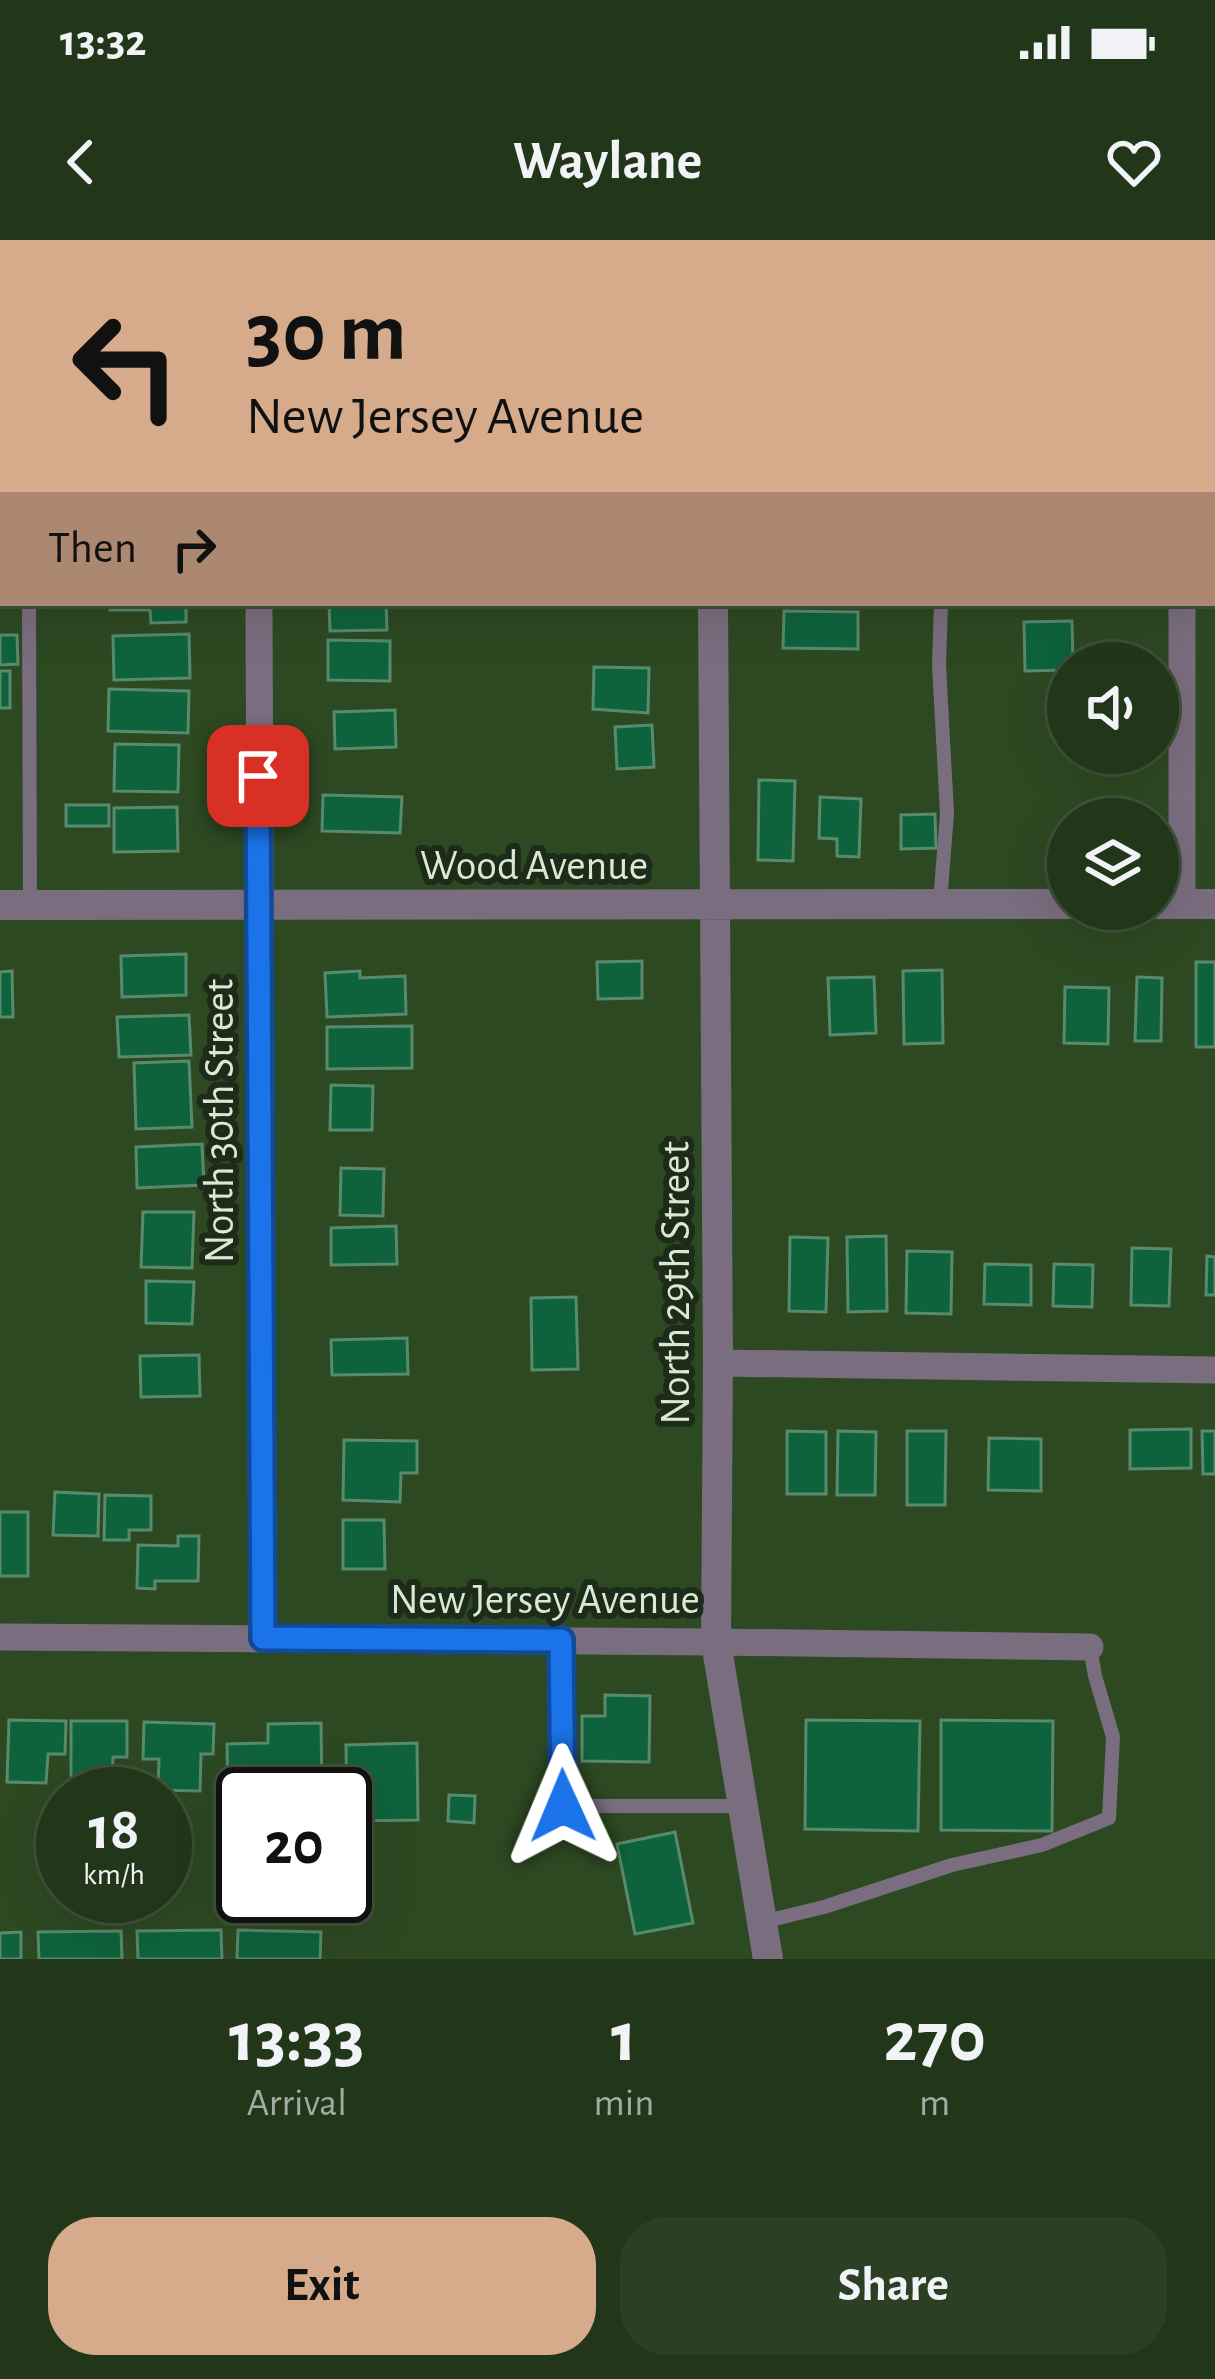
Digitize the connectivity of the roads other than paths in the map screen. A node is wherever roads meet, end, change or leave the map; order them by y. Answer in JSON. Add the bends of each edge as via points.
{"nodes":[{"id":1,"x":29,"y":606,"type":"edge"},
{"id":2,"x":259,"y":606,"type":"edge"},
{"id":3,"x":713,"y":606,"type":"edge"},
{"id":4,"x":941,"y":606,"type":"edge"},
{"id":5,"x":1182,"y":606,"type":"edge"},
{"id":6,"x":1174,"y":798,"type":"edge"},
{"id":7,"x":1047,"y":904,"type":"edge"},
{"id":8,"x":1179,"y":904,"type":"edge"},
{"id":9,"x":1215,"y":904,"type":"edge"},
{"id":10,"x":15,"y":905,"type":"edge"},
{"id":11,"x":258,"y":905,"type":"junction"},
{"id":12,"x":940,"y":905,"type":"junction"},
{"id":13,"x":713,"y":906,"type":"junction"},
{"id":14,"x":718,"y":1363,"type":"junction"},
{"id":15,"x":1215,"y":1370,"type":"edge"},
{"id":16,"x":0,"y":1637,"type":"edge"},
{"id":17,"x":263,"y":1638,"type":"junction"},
{"id":18,"x":561,"y":1640,"type":"junction"},
{"id":19,"x":716,"y":1642,"type":"junction"},
{"id":20,"x":1090,"y":1647,"type":"joint"},
{"id":21,"x":742,"y":1806,"type":"junction"},
{"id":22,"x":762,"y":1922,"type":"junction"},
{"id":23,"x":767,"y":1959,"type":"edge"}],
"edges":[{"from":1,"to":10,"type":"lane"},
{"from":2,"to":11,"type":"street","name":"North 30th Street"},
{"from":3,"to":13,"type":"street","name":"North 29th Street"},
{"from":4,"to":12,"type":"lane","via":[[947,813]]},
{"from":5,"to":6,"type":"street"},
{"from":7,"to":12,"type":"street","name":"Wood Avenue"},
{"from":8,"to":9,"type":"street"},
{"from":10,"to":11,"type":"street","name":"Wood Avenue"},
{"from":11,"to":13,"type":"street","name":"Wood Avenue"},
{"from":11,"to":17,"type":"street","name":"North 30th Street"},
{"from":12,"to":13,"type":"street","name":"Wood Avenue"},
{"from":13,"to":14,"type":"street","name":"North 29th Street"},
{"from":14,"to":15,"type":"street"},
{"from":14,"to":19,"type":"street","name":"North 29th Street"},
{"from":16,"to":17,"type":"street","name":"New Jersey Avenue"},
{"from":17,"to":18,"type":"street","name":"New Jersey Avenue"},
{"from":18,"to":19,"type":"street","name":"New Jersey Avenue"},
{"from":18,"to":21,"type":"lane","via":[[563,1806]]},
{"from":19,"to":20,"type":"street","name":"New Jersey Avenue"},
{"from":19,"to":21,"type":"street","name":"North 29th Street"},
{"from":20,"to":22,"type":"lane","via":[[1113,1737],[1109,1818],[1042,1845]]},
{"from":21,"to":22,"type":"street","name":"North 29th Street"},
{"from":22,"to":23,"type":"street","name":"North 29th Street"}]}
